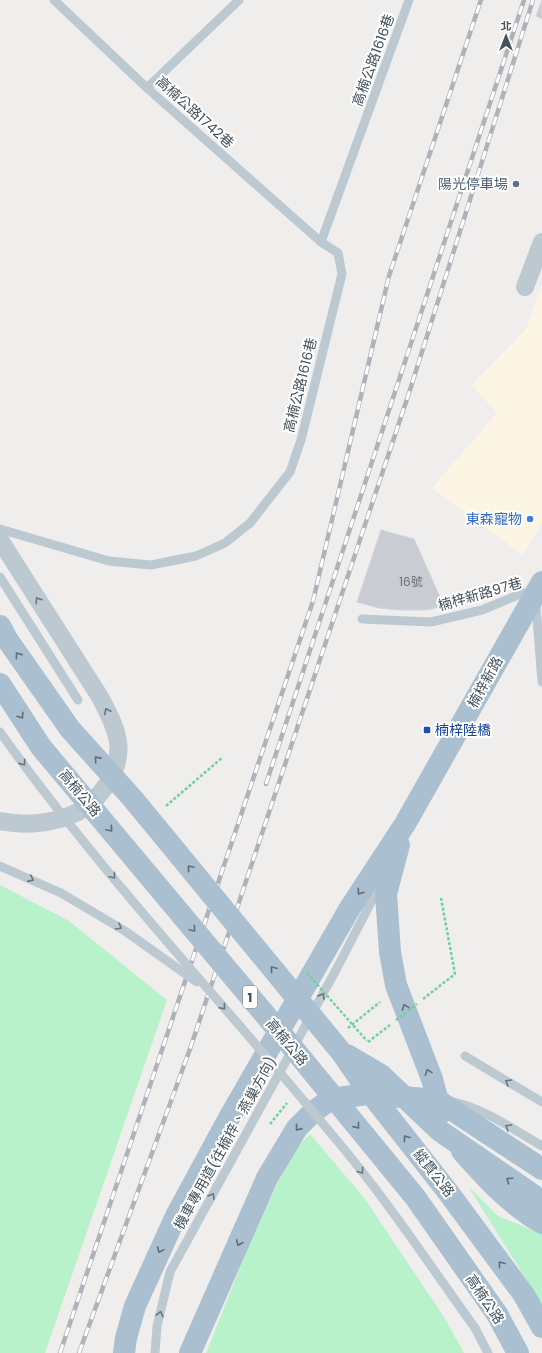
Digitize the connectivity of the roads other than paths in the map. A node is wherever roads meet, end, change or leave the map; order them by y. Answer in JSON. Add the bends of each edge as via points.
{"nodes":[{"id":1,"x":54,"y":0,"type":"edge"},
{"id":2,"x":239,"y":0,"type":"edge"},
{"id":3,"x":410,"y":0,"type":"edge"},
{"id":4,"x":147,"y":88,"type":"junction"},
{"id":5,"x":321,"y":242,"type":"junction"},
{"id":6,"x":542,"y":242,"type":"edge"},
{"id":7,"x":525,"y":287,"type":"dead end"},
{"id":8,"x":0,"y":529,"type":"edge"},
{"id":9,"x":0,"y":540,"type":"edge"},
{"id":10,"x":0,"y":577,"type":"edge"},
{"id":11,"x":540,"y":591,"type":"edge"},
{"id":12,"x":362,"y":619,"type":"dead end"},
{"id":13,"x":0,"y":626,"type":"edge"},
{"id":14,"x":542,"y":682,"type":"edge"},
{"id":15,"x":0,"y":684,"type":"edge"},
{"id":16,"x":78,"y":700,"type":"dead end"},
{"id":17,"x":0,"y":732,"type":"edge"},
{"id":18,"x":0,"y":821,"type":"edge"},
{"id":19,"x":405,"y":824,"type":"junction"},
{"id":20,"x":0,"y":866,"type":"edge"},
{"id":21,"x":208,"y":989,"type":"junction"},
{"id":22,"x":342,"y":1053,"type":"junction"},
{"id":23,"x":465,"y":1056,"type":"dead end"},
{"id":24,"x":437,"y":1100,"type":"junction"},
{"id":25,"x":542,"y":1102,"type":"edge"},
{"id":26,"x":542,"y":1146,"type":"edge"},
{"id":27,"x":542,"y":1169,"type":"edge"},
{"id":28,"x":542,"y":1201,"type":"edge"},
{"id":29,"x":542,"y":1223,"type":"edge"},
{"id":30,"x":542,"y":1327,"type":"edge"},
{"id":31,"x":124,"y":1353,"type":"edge"},
{"id":32,"x":155,"y":1353,"type":"edge"},
{"id":33,"x":190,"y":1353,"type":"edge"},
{"id":34,"x":488,"y":1353,"type":"edge"},
{"id":35,"x":518,"y":1353,"type":"edge"}],
"edges":[{"from":1,"to":4,"type":"lane","name":"高楠公路1742巷"},
{"from":2,"to":4,"type":"lane"},
{"from":3,"to":5,"type":"lane","name":"高楠公路1616巷"},
{"from":4,"to":5,"type":"lane","name":"高楠公路1742巷"},
{"from":5,"to":8,"type":"lane","name":"高楠公路1616巷","via":[[338,253],[342,274],[301,440],[290,472],[250,523],[225,543],[196,556],[151,565],[109,561]]},
{"from":6,"to":7,"type":"street"},
{"from":18,"to":9,"type":"street","one_way":true,"via":[[33,824],[59,819],[89,806],[111,777],[116,764],[118,743],[114,724],[100,697]]},
{"from":10,"to":16,"type":"lane"},
{"from":11,"to":12,"type":"lane","name":"楠梓新路97巷","via":[[523,593],[482,610],[431,622]]},
{"from":11,"to":14,"type":"lane"},
{"from":11,"to":19,"type":"main road","name":"楠梓新路"},
{"from":22,"to":13,"type":"main road","one_way":true,"bridge":true,"via":[[133,799],[70,729],[7,640]]},
{"from":15,"to":35,"type":"main road","name":"高楠公路","number":"1","one_way":true,"bridge":true,"via":[[41,747],[415,1197],[497,1314]]},
{"from":17,"to":21,"type":"lane","one_way":true,"bridge":true,"via":[[43,792]]},
{"from":24,"to":19,"type":"main road","one_way":true,"via":[[396,985],[390,952],[386,894]]},
{"from":19,"to":31,"type":"main road","one_way":true,"via":[[350,908],[229,1118],[176,1216],[135,1306]]},
{"from":32,"to":19,"type":"lane","name":"機車專用道(往楠梓、燕巢方向)","one_way":true,"via":[[157,1326],[170,1272],[378,889]]},
{"from":20,"to":21,"type":"lane","one_way":true,"bridge":true,"via":[[61,893],[125,931]]},
{"from":21,"to":34,"type":"lane","one_way":true,"bridge":true,"via":[[335,1138],[475,1328]]},
{"from":28,"to":22,"type":"main road","one_way":true,"bridge":true,"via":[[440,1131],[381,1075]]},
{"from":30,"to":22,"type":"main road","name":"縱貫公路","one_way":true,"bridge":true,"via":[[524,1295]]},
{"from":25,"to":23,"type":"lane","one_way":true},
{"from":26,"to":24,"type":"lane","one_way":true,"via":[[463,1104]]},
{"from":24,"to":27,"type":"main road"},
{"from":24,"to":29,"type":"main road","via":[[446,1128],[461,1150],[503,1196]]},
{"from":24,"to":33,"type":"main road","one_way":true,"via":[[367,1094],[349,1095],[331,1099],[297,1128],[267,1178]]}]}
